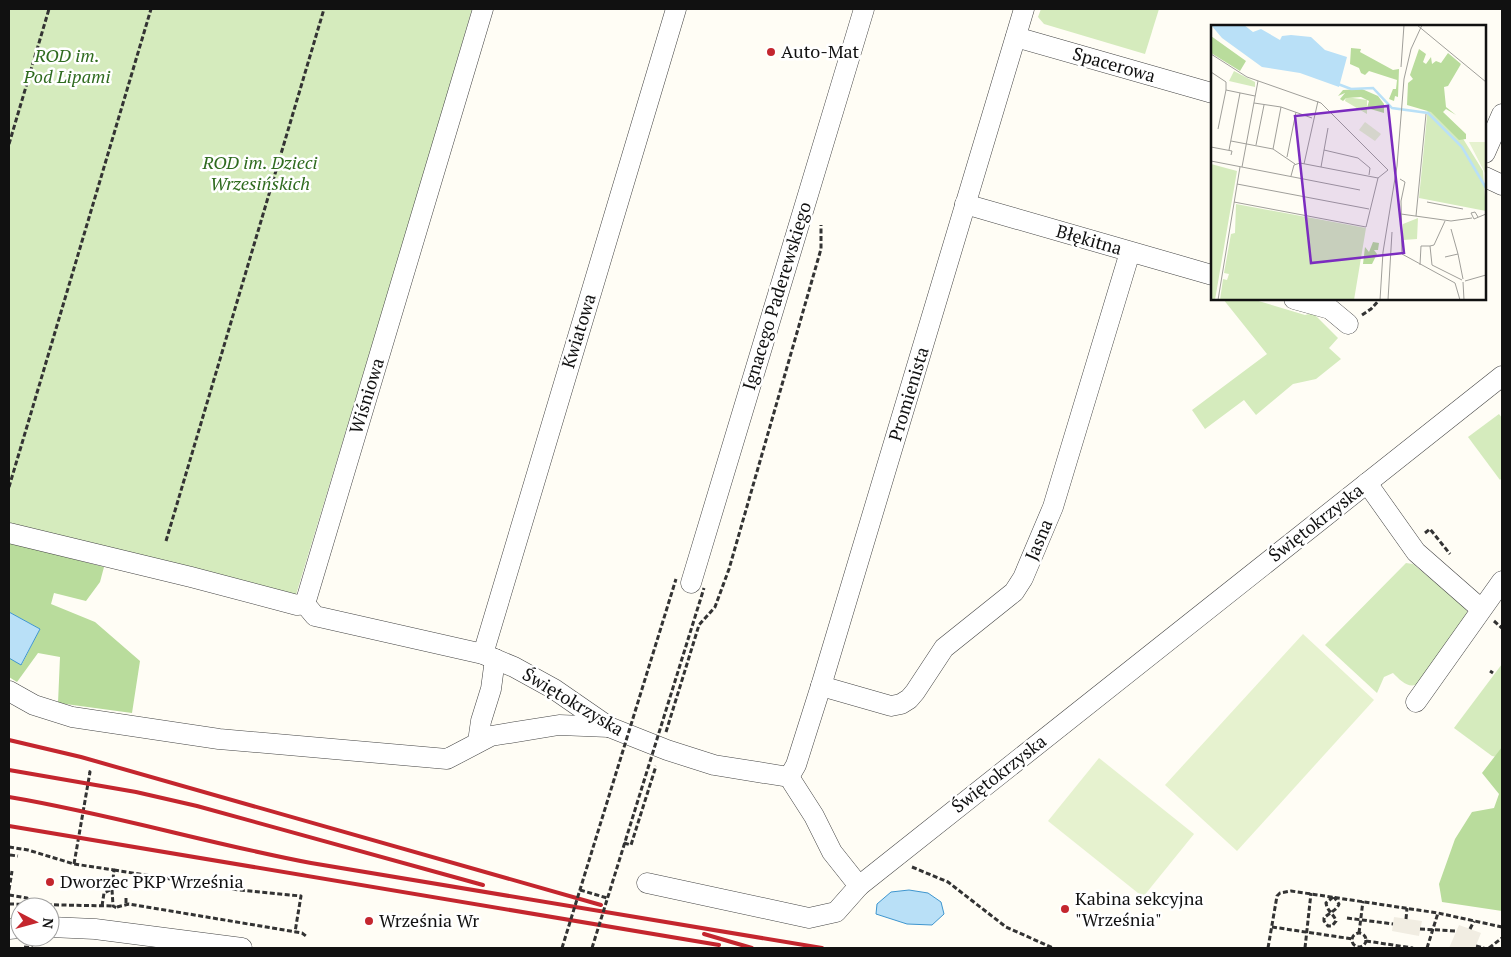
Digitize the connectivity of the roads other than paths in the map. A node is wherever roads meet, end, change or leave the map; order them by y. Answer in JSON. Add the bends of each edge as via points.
{"nodes":[{"id":1,"x":483,"y":9,"type":"edge"},
{"id":2,"x":676,"y":9,"type":"edge"},
{"id":3,"x":864,"y":9,"type":"edge"},
{"id":4,"x":1024,"y":9,"type":"edge"},
{"id":5,"x":1016,"y":37,"type":"junction"},
{"id":6,"x":1211,"y":93,"type":"edge"},
{"id":7,"x":1502,"y":114,"type":"edge"},
{"id":8,"x":1486,"y":151,"type":"edge"},
{"id":9,"x":1486,"y":177,"type":"edge"},
{"id":10,"x":1502,"y":185,"type":"edge"},
{"id":11,"x":965,"y":204,"type":"junction"},
{"id":12,"x":1130,"y":252,"type":"junction"},
{"id":13,"x":1211,"y":275,"type":"edge"},
{"id":14,"x":1298,"y":300,"type":"edge"},
{"id":15,"x":1348,"y":324,"type":"dead end"},
{"id":16,"x":1502,"y":376,"type":"edge"},
{"id":17,"x":1367,"y":483,"type":"junction"},
{"id":18,"x":9,"y":533,"type":"edge"},
{"id":19,"x":1502,"y":581,"type":"edge"},
{"id":20,"x":690,"y":584,"type":"road end"},
{"id":21,"x":305,"y":604,"type":"junction"},
{"id":22,"x":1481,"y":609,"type":"junction"},
{"id":23,"x":489,"y":656,"type":"junction"},
{"id":24,"x":820,"y":686,"type":"junction"},
{"id":25,"x":9,"y":691,"type":"edge"},
{"id":26,"x":1416,"y":702,"type":"dead end"},
{"id":27,"x":609,"y":727,"type":"junction"},
{"id":28,"x":478,"y":742,"type":"junction"},
{"id":29,"x":788,"y":777,"type":"junction"},
{"id":30,"x":647,"y":883,"type":"dead end"},
{"id":31,"x":859,"y":886,"type":"junction"},
{"id":32,"x":60,"y":928,"type":"edge"},
{"id":33,"x":242,"y":948,"type":"edge"}],
"edges":[{"from":1,"to":21,"type":"street","name":"Wiśniowa"},
{"from":2,"to":23,"type":"street","name":"Kwiatowa"},
{"from":3,"to":20,"type":"street","name":"Ignacego Paderewskiego"},
{"from":4,"to":5,"type":"street","name":"Promienista"},
{"from":5,"to":6,"type":"street","name":"Spacerowa"},
{"from":5,"to":11,"type":"street","name":"Promienista"},
{"from":7,"to":8,"type":"street"},
{"from":9,"to":10,"type":"street"},
{"from":11,"to":12,"type":"street","name":"Błękitna"},
{"from":11,"to":24,"type":"street","name":"Promienista"},
{"from":12,"to":13,"type":"street","name":"Błękitna"},
{"from":12,"to":24,"type":"street","name":"Jasna","via":[[1053,507],[1014,592],[944,648],[915,692],[901,704],[892,706]]},
{"from":14,"to":15,"type":"street","via":[[1330,309]]},
{"from":16,"to":17,"type":"street","name":"Świętokrzyska"},
{"from":17,"to":22,"type":"street","via":[[1416,552]]},
{"from":17,"to":31,"type":"street","name":"Świętokrzyska"},
{"from":18,"to":21,"type":"street","via":[[297,605]]},
{"from":19,"to":22,"type":"street"},
{"from":21,"to":23,"type":"street","via":[[315,616]]},
{"from":22,"to":26,"type":"street"},
{"from":23,"to":27,"type":"street","name":"Świętokrzyska","via":[[554,689]]},
{"from":23,"to":28,"type":"street","name":"Kwiatowa","via":[[491,689]]},
{"from":24,"to":29,"type":"street","name":"Promienista","via":[[796,765]]},
{"from":25,"to":28,"type":"street","via":[[34,705],[72,717],[219,740],[448,759]]},
{"from":27,"to":28,"type":"street","via":[[559,725],[491,736]]},
{"from":27,"to":29,"type":"street","name":"Świętokrzyska","via":[[661,748],[714,764]]},
{"from":29,"to":31,"type":"street","via":[[814,816],[832,852]]},
{"from":30,"to":31,"type":"street","name":"Świętokrzyska","via":[[809,918],[836,912]]},
{"from":32,"to":33,"type":"street","via":[[114,931]]}]}
